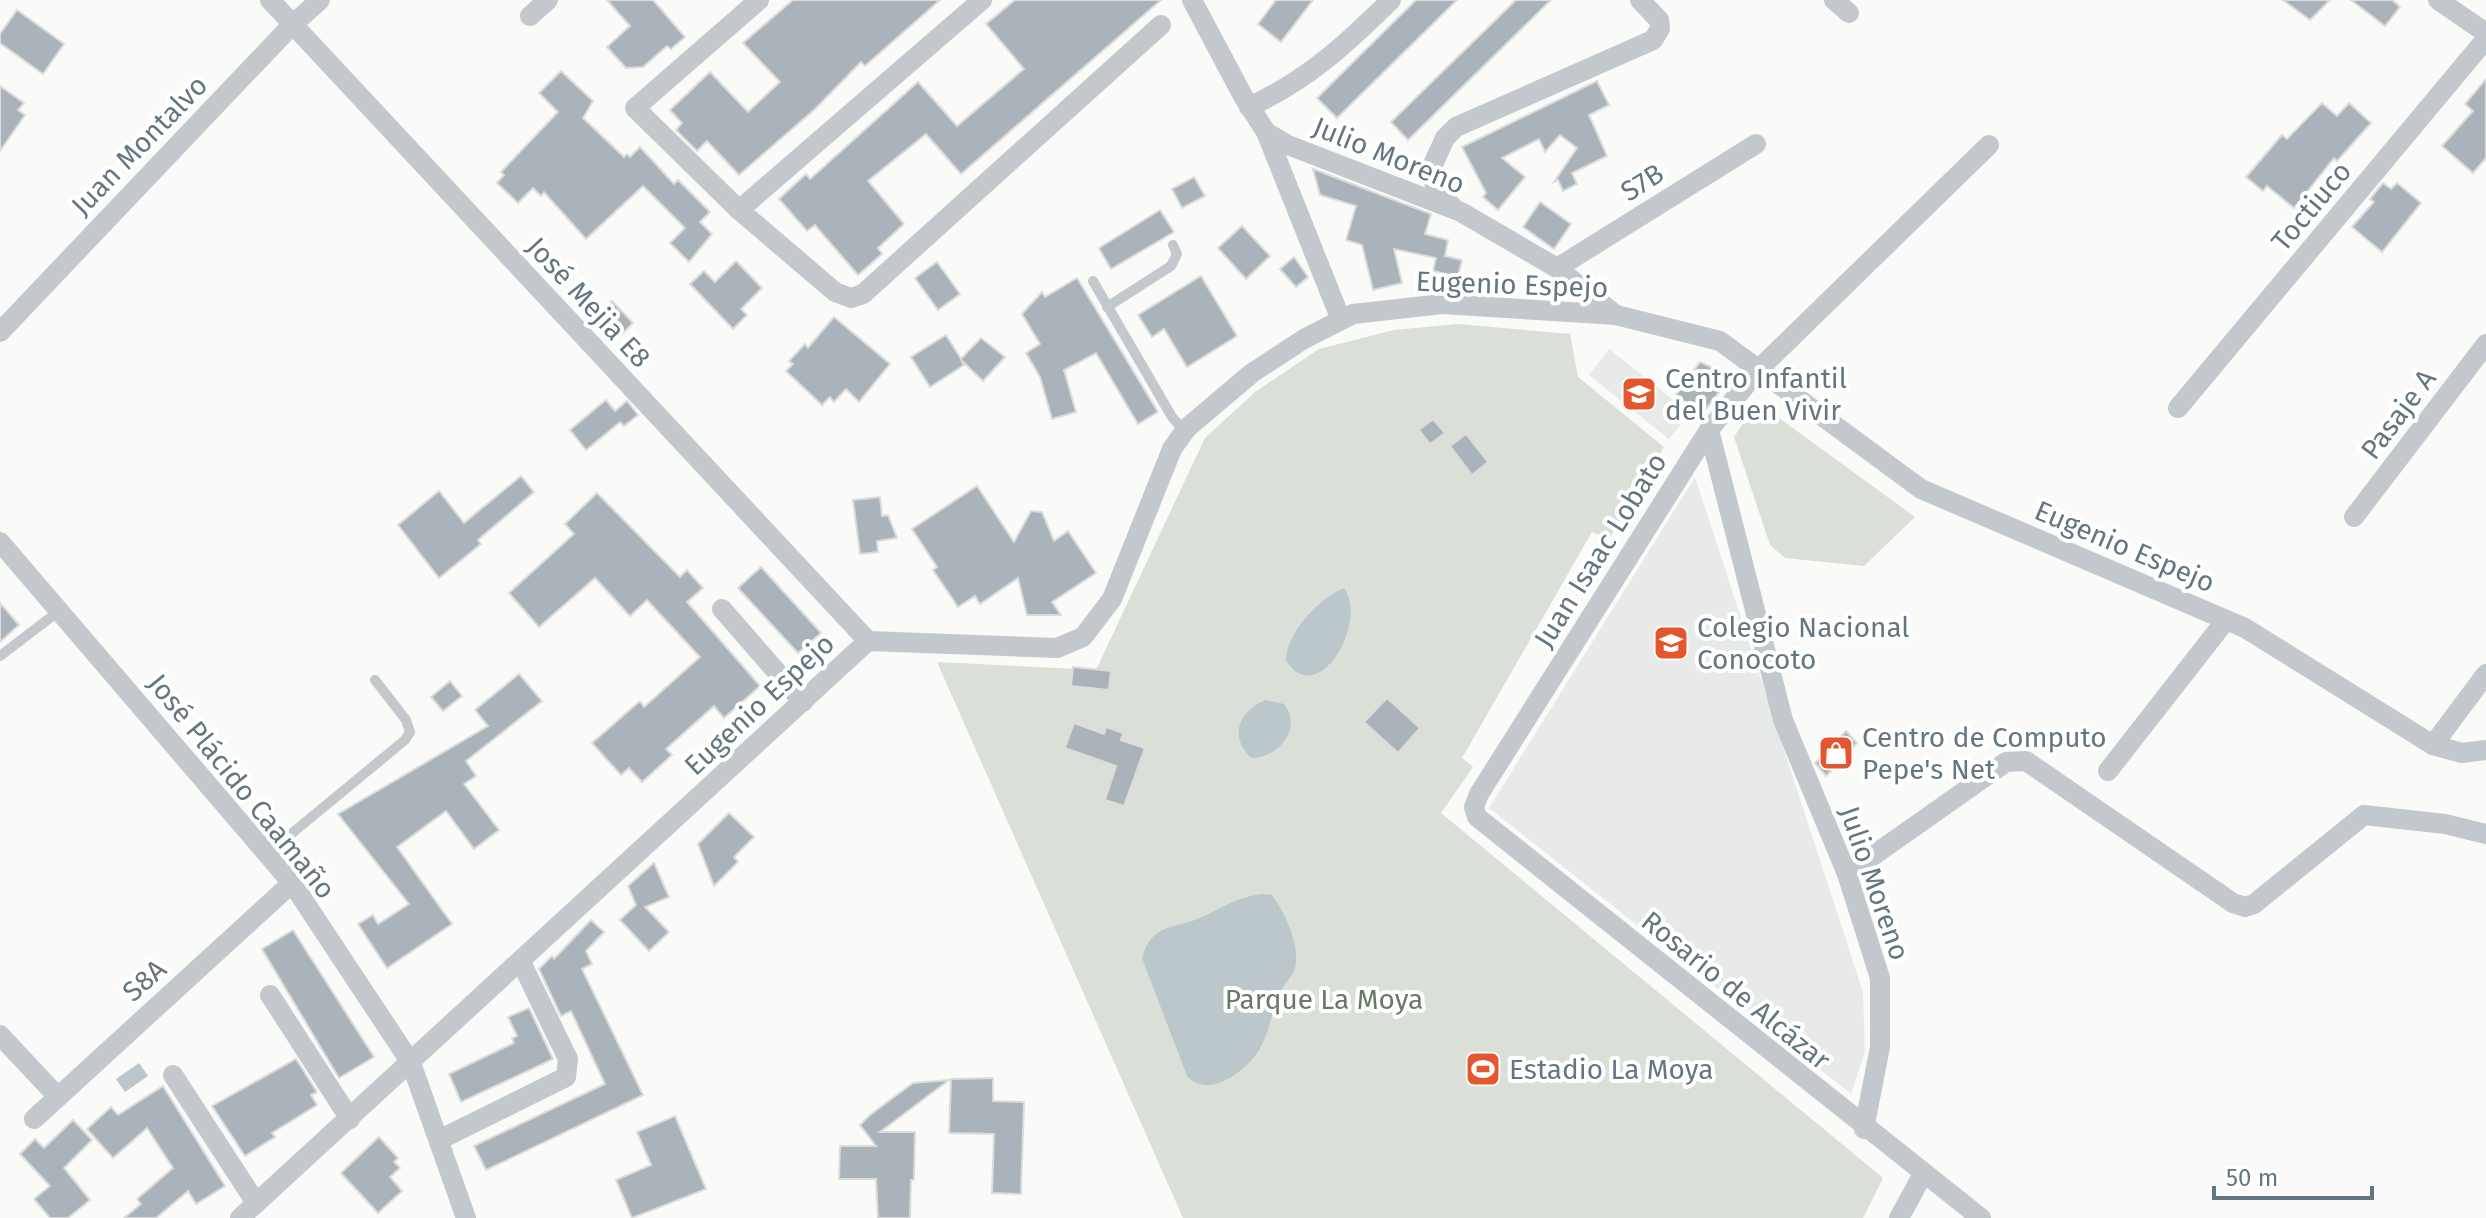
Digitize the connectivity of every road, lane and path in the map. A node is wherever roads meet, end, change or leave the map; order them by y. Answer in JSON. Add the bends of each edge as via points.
{"nodes":[{"id":1,"x":270,"y":0,"type":"edge"},
{"id":2,"x":320,"y":0,"type":"edge"},
{"id":3,"x":548,"y":0,"type":"edge"},
{"id":4,"x":759,"y":0,"type":"edge"},
{"id":5,"x":982,"y":0,"type":"edge"},
{"id":6,"x":1192,"y":0,"type":"edge"},
{"id":7,"x":1391,"y":0,"type":"edge"},
{"id":8,"x":1640,"y":0,"type":"edge"},
{"id":9,"x":2438,"y":0,"type":"edge"},
{"id":10,"x":530,"y":16,"type":"dead end"},
{"id":11,"x":292,"y":25,"type":"junction"},
{"id":12,"x":1161,"y":25,"type":"dead end"},
{"id":13,"x":2483,"y":47,"type":"edge"},
{"id":14,"x":1249,"y":107,"type":"junction"},
{"id":15,"x":1266,"y":132,"type":"junction"},
{"id":16,"x":1756,"y":144,"type":"dead end"},
{"id":17,"x":1989,"y":145,"type":"dead end"},
{"id":18,"x":739,"y":210,"type":"junction"},
{"id":19,"x":1461,"y":212,"type":"junction"},
{"id":20,"x":1173,"y":245,"type":"dead end"},
{"id":21,"x":1557,"y":268,"type":"junction"},
{"id":22,"x":1093,"y":281,"type":"dead end"},
{"id":23,"x":1107,"y":307,"type":"junction"},
{"id":24,"x":1616,"y":315,"type":"junction"},
{"id":25,"x":1341,"y":320,"type":"junction"},
{"id":26,"x":0,"y":332,"type":"edge"},
{"id":27,"x":2486,"y":344,"type":"edge"},
{"id":28,"x":1759,"y":369,"type":"junction"},
{"id":29,"x":2178,"y":408,"type":"dead end"},
{"id":30,"x":1709,"y":430,"type":"junction"},
{"id":31,"x":1185,"y":432,"type":"junction"},
{"id":32,"x":2354,"y":517,"type":"dead end"},
{"id":33,"x":0,"y":542,"type":"edge"},
{"id":34,"x":722,"y":609,"type":"dead end"},
{"id":35,"x":59,"y":611,"type":"junction"},
{"id":36,"x":2226,"y":620,"type":"junction"},
{"id":37,"x":868,"y":641,"type":"junction"},
{"id":38,"x":0,"y":656,"type":"edge"},
{"id":39,"x":2486,"y":674,"type":"edge"},
{"id":40,"x":375,"y":680,"type":"dead end"},
{"id":41,"x":803,"y":702,"type":"junction"},
{"id":42,"x":2433,"y":745,"type":"junction"},
{"id":43,"x":2486,"y":750,"type":"edge"},
{"id":44,"x":2108,"y":771,"type":"dead end"},
{"id":45,"x":1479,"y":794,"type":"joint"},
{"id":46,"x":2486,"y":834,"type":"edge"},
{"id":47,"x":268,"y":853,"type":"junction"},
{"id":48,"x":1847,"y":874,"type":"junction"},
{"id":49,"x":292,"y":883,"type":"junction"},
{"id":50,"x":521,"y":962,"type":"junction"},
{"id":51,"x":270,"y":995,"type":"dead end"},
{"id":52,"x":0,"y":1035,"type":"edge"},
{"id":53,"x":411,"y":1063,"type":"junction"},
{"id":54,"x":173,"y":1075,"type":"dead end"},
{"id":55,"x":58,"y":1097,"type":"junction"},
{"id":56,"x":34,"y":1119,"type":"dead end"},
{"id":57,"x":350,"y":1119,"type":"junction"},
{"id":58,"x":1864,"y":1129,"type":"junction"},
{"id":59,"x":439,"y":1140,"type":"junction"},
{"id":60,"x":1923,"y":1174,"type":"junction"},
{"id":61,"x":256,"y":1203,"type":"junction"},
{"id":62,"x":240,"y":1218,"type":"edge"},
{"id":63,"x":466,"y":1218,"type":"edge"},
{"id":64,"x":1899,"y":1218,"type":"edge"},
{"id":65,"x":1981,"y":1218,"type":"edge"}],
"edges":[{"from":1,"to":11,"type":"street","name":"José Mejia E8"},
{"from":2,"to":11,"type":"street","name":"Juan Montalvo"},
{"from":3,"to":10,"type":"street"},
{"from":4,"to":18,"type":"street","via":[[635,108]]},
{"from":5,"to":18,"type":"street"},
{"from":6,"to":14,"type":"street","name":"Julio Moreno"},
{"from":7,"to":14,"type":"street","via":[[1303,79]]},
{"from":8,"to":19,"type":"street","via":[[1659,20],[1653,40],[1456,127],[1445,138],[1430,171],[1433,185]]},
{"from":9,"to":13,"type":"street"},
{"from":11,"to":26,"type":"street","name":"Juan Montalvo"},
{"from":11,"to":37,"type":"street","name":"José Mejia E8"},
{"from":12,"to":18,"type":"street","via":[[863,294],[851,298],[835,292]]},
{"from":13,"to":29,"type":"street","name":"Toctiuco"},
{"from":14,"to":15,"type":"street","name":"Julio Moreno"},
{"from":15,"to":19,"type":"street","name":"Julio Moreno"},
{"from":15,"to":25,"type":"street"},
{"from":16,"to":21,"type":"street","name":"S7B"},
{"from":17,"to":28,"type":"street","name":"Juan Isaac Lobato"},
{"from":19,"to":21,"type":"street","name":"Julio Moreno"},
{"from":20,"to":23,"type":"lane","via":[[1177,254],[1171,266]]},
{"from":21,"to":24,"type":"street","name":"Julio Moreno"},
{"from":22,"to":23,"type":"lane"},
{"from":23,"to":31,"type":"lane"},
{"from":24,"to":25,"type":"street","name":"Eugenio Espejo","via":[[1442,304],[1353,314]]},
{"from":24,"to":28,"type":"street","name":"Eugenio Espejo","via":[[1720,341]]},
{"from":25,"to":31,"type":"street","name":"Eugenio Espejo","via":[[1252,373]]},
{"from":27,"to":32,"type":"street","name":"Pasaje A"},
{"from":28,"to":30,"type":"street","name":"Juan Isaac Lobato"},
{"from":28,"to":36,"type":"street","name":"Eugenio Espejo","via":[[1921,489]]},
{"from":30,"to":45,"type":"street","name":"Juan Isaac Lobato"},
{"from":30,"to":48,"type":"street","name":"Julio Moreno","via":[[1783,720]]},
{"from":31,"to":37,"type":"street","name":"Eugenio Espejo","via":[[1172,449],[1112,599],[1083,637],[1057,648]]},
{"from":33,"to":35,"type":"street","name":"José Plácido Caamaño"},
{"from":34,"to":41,"type":"street"},
{"from":35,"to":38,"type":"lane"},
{"from":35,"to":47,"type":"street","name":"José Plácido Caamaño"},
{"from":36,"to":42,"type":"street","name":"Eugenio Espejo"},
{"from":36,"to":44,"type":"street"},
{"from":37,"to":41,"type":"street","name":"Eugenio Espejo"},
{"from":39,"to":42,"type":"street"},
{"from":40,"to":47,"type":"lane","via":[[410,732]]},
{"from":41,"to":50,"type":"street","name":"Eugenio Espejo"},
{"from":42,"to":43,"type":"street","name":"Eugenio Espejo","via":[[2462,753]]},
{"from":45,"to":58,"type":"street","name":"Rosario de Alcázar","via":[[1477,817]]},
{"from":46,"to":48,"type":"street","via":[[2364,815],[2245,907],[2020,760],[2006,762]]},
{"from":47,"to":49,"type":"street","name":"José Plácido Caamaño"},
{"from":48,"to":58,"type":"street","name":"Julio Moreno","via":[[1880,978],[1880,1047]]},
{"from":49,"to":53,"type":"street","name":"José Plácido Caamaño"},
{"from":49,"to":55,"type":"street","name":"S8A"},
{"from":50,"to":53,"type":"street","name":"Eugenio Espejo"},
{"from":50,"to":59,"type":"street","via":[[570,1069],[566,1077]]},
{"from":51,"to":57,"type":"street"},
{"from":52,"to":55,"type":"street"},
{"from":53,"to":57,"type":"street","name":"Eugenio Espejo"},
{"from":53,"to":59,"type":"street","name":"José Plácido Caamaño"},
{"from":54,"to":61,"type":"street"},
{"from":55,"to":56,"type":"street","name":"S8A"},
{"from":57,"to":61,"type":"street","name":"Eugenio Espejo"},
{"from":58,"to":60,"type":"street","name":"Rosario de Alcázar"},
{"from":59,"to":63,"type":"street","name":"José Plácido Caamaño"},
{"from":60,"to":64,"type":"street"},
{"from":60,"to":65,"type":"street","name":"Rosario de Alcázar"},
{"from":61,"to":62,"type":"street","name":"Eugenio Espejo"}]}
